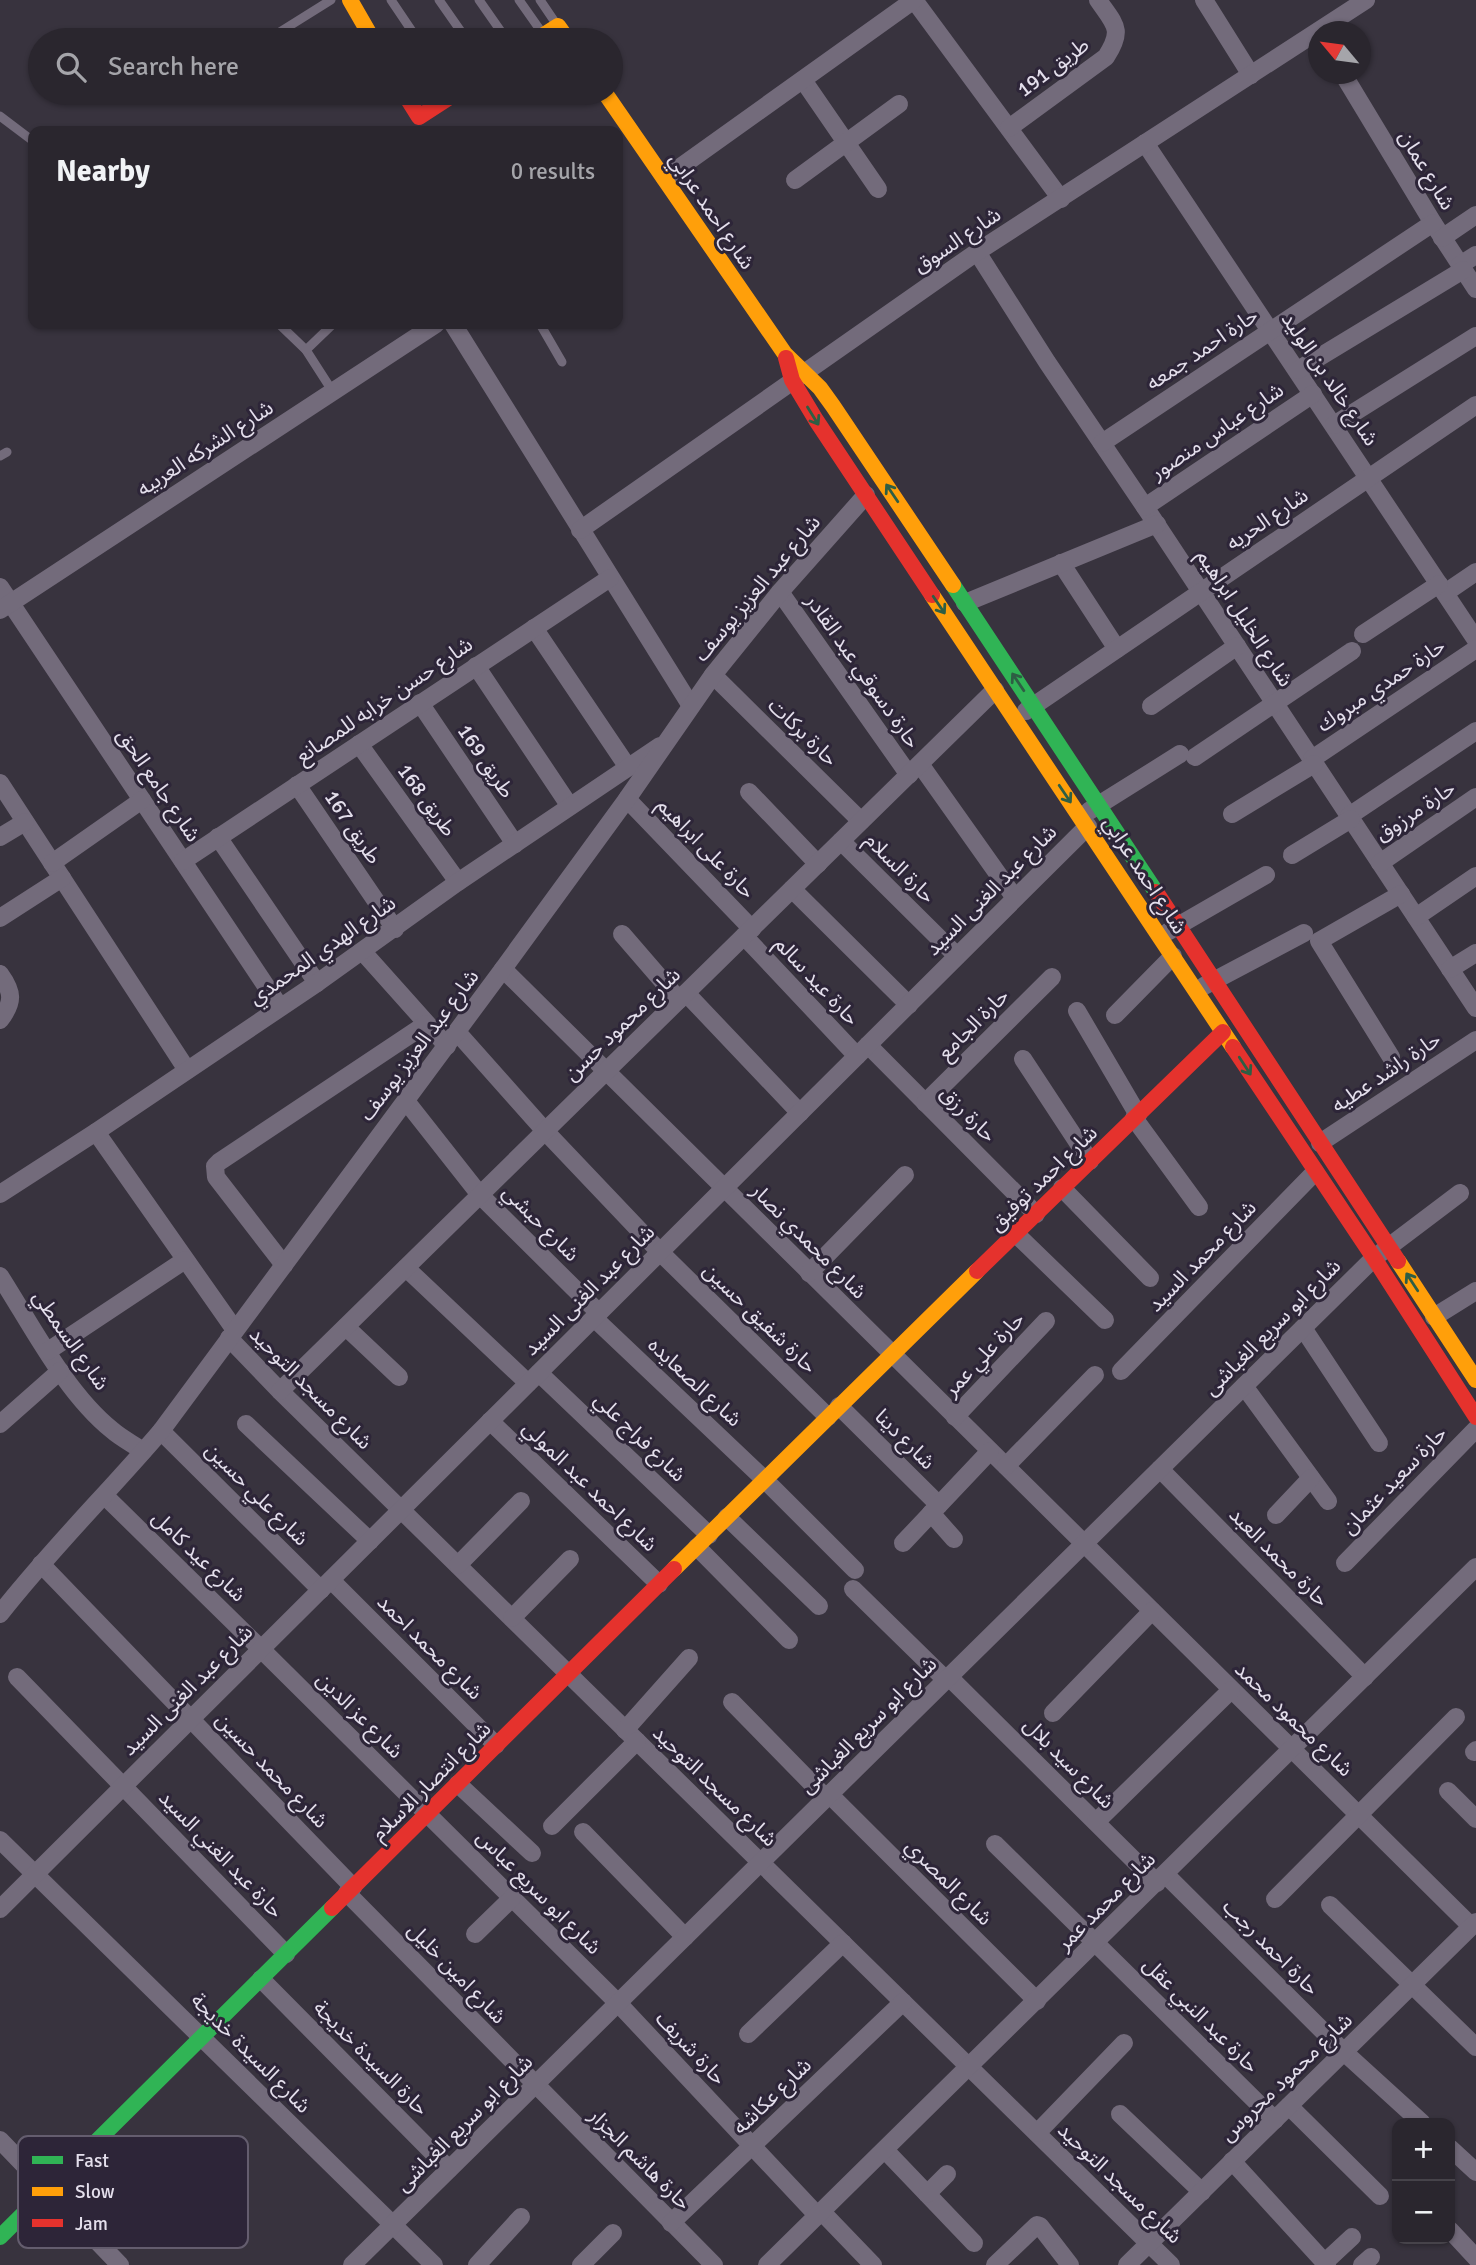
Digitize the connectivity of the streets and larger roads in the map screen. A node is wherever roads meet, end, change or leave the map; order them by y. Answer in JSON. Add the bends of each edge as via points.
{"nodes":[{"id":1,"x":350,"y":0,"type":"edge"},
{"id":2,"x":914,"y":0,"type":"edge"},
{"id":3,"x":1098,"y":0,"type":"edge"},
{"id":4,"x":1205,"y":0,"type":"edge"},
{"id":5,"x":1366,"y":0,"type":"edge"},
{"id":6,"x":1334,"y":21,"type":"edge"},
{"id":7,"x":366,"y":28,"type":"edge"},
{"id":8,"x":1308,"y":38,"type":"edge"},
{"id":9,"x":1251,"y":75,"type":"junction"},
{"id":10,"x":803,"y":80,"type":"junction"},
{"id":11,"x":1349,"y":84,"type":"edge"},
{"id":12,"x":899,"y":104,"type":"dead end"},
{"id":13,"x":411,"y":105,"type":"edge"},
{"id":14,"x":442,"y":105,"type":"edge"},
{"id":15,"x":613,"y":105,"type":"edge"},
{"id":16,"x":423,"y":124,"type":"edge"},
{"id":17,"x":1009,"y":128,"type":"junction"},
{"id":18,"x":846,"y":143,"type":"junction"},
{"id":19,"x":1145,"y":143,"type":"junction"},
{"id":20,"x":665,"y":178,"type":"junction"},
{"id":21,"x":795,"y":180,"type":"dead end"},
{"id":22,"x":878,"y":189,"type":"dead end"},
{"id":23,"x":1061,"y":199,"type":"junction"},
{"id":24,"x":1476,"y":215,"type":"edge"},
{"id":25,"x":1437,"y":231,"type":"junction"},
{"id":26,"x":977,"y":252,"type":"junction"},
{"id":27,"x":1476,"y":256,"type":"edge"},
{"id":28,"x":1462,"y":267,"type":"junction"},
{"id":29,"x":1476,"y":289,"type":"edge"},
{"id":30,"x":428,"y":329,"type":"edge"},
{"id":31,"x":456,"y":329,"type":"edge"},
{"id":32,"x":1271,"y":331,"type":"junction"},
{"id":33,"x":1476,"y":336,"type":"edge"},
{"id":34,"x":1298,"y":370,"type":"junction"},
{"id":35,"x":799,"y":376,"type":"junction"},
{"id":36,"x":1313,"y":394,"type":"junction"},
{"id":37,"x":1476,"y":405,"type":"edge"},
{"id":38,"x":1334,"y":425,"type":"junction"},
{"id":39,"x":1102,"y":443,"type":"junction"},
{"id":40,"x":1369,"y":478,"type":"junction"},
{"id":41,"x":866,"y":495,"type":"junction"},
{"id":42,"x":1145,"y":507,"type":"junction"},
{"id":43,"x":1157,"y":524,"type":"junction"},
{"id":44,"x":580,"y":530,"type":"junction"},
{"id":45,"x":1061,"y":564,"type":"junction"},
{"id":46,"x":1476,"y":572,"type":"edge"},
{"id":47,"x":610,"y":578,"type":"junction"},
{"id":48,"x":0,"y":587,"type":"edge"},
{"id":49,"x":1442,"y":588,"type":"junction"},
{"id":50,"x":780,"y":592,"type":"junction"},
{"id":51,"x":1201,"y":592,"type":"junction"},
{"id":52,"x":965,"y":603,"type":"junction"},
{"id":53,"x":5,"y":606,"type":"edge"},
{"id":54,"x":534,"y":628,"type":"junction"},
{"id":55,"x":1363,"y":634,"type":"dead end"},
{"id":56,"x":1476,"y":640,"type":"edge"},
{"id":57,"x":1237,"y":646,"type":"junction"},
{"id":58,"x":1116,"y":649,"type":"junction"},
{"id":59,"x":1476,"y":649,"type":"edge"},
{"id":60,"x":1352,"y":652,"type":"dead end"},
{"id":61,"x":476,"y":666,"type":"junction"},
{"id":62,"x":712,"y":675,"type":"junction"},
{"id":63,"x":995,"y":690,"type":"junction"},
{"id":64,"x":1274,"y":703,"type":"junction"},
{"id":65,"x":420,"y":704,"type":"junction"},
{"id":66,"x":691,"y":706,"type":"junction"},
{"id":67,"x":1034,"y":706,"type":"junction"},
{"id":68,"x":1151,"y":706,"type":"dead end"},
{"id":69,"x":1015,"y":719,"type":"junction"},
{"id":70,"x":1476,"y":731,"type":"edge"},
{"id":71,"x":668,"y":740,"type":"junction"},
{"id":72,"x":359,"y":744,"type":"junction"},
{"id":73,"x":1313,"y":762,"type":"junction"},
{"id":74,"x":627,"y":766,"type":"junction"},
{"id":75,"x":914,"y":769,"type":"junction"},
{"id":76,"x":0,"y":783,"type":"edge"},
{"id":77,"x":297,"y":785,"type":"junction"},
{"id":78,"x":750,"y":792,"type":"dead end"},
{"id":79,"x":1476,"y":797,"type":"edge"},
{"id":80,"x":627,"y":799,"type":"junction"},
{"id":81,"x":142,"y":800,"type":"junction"},
{"id":82,"x":569,"y":805,"type":"junction"},
{"id":83,"x":1099,"y":805,"type":"junction"},
{"id":84,"x":1232,"y":814,"type":"dead end"},
{"id":85,"x":1350,"y":817,"type":"junction"},
{"id":86,"x":861,"y":821,"type":"junction"},
{"id":87,"x":1084,"y":821,"type":"junction"},
{"id":88,"x":25,"y":822,"type":"junction"},
{"id":89,"x":0,"y":837,"type":"edge"},
{"id":90,"x":219,"y":837,"type":"junction"},
{"id":91,"x":841,"y":841,"type":"junction"},
{"id":92,"x":515,"y":844,"type":"junction"},
{"id":93,"x":1292,"y":855,"type":"dead end"},
{"id":94,"x":183,"y":861,"type":"junction"},
{"id":95,"x":1380,"y":863,"type":"junction"},
{"id":96,"x":818,"y":864,"type":"junction"},
{"id":97,"x":57,"y":871,"type":"junction"},
{"id":98,"x":1266,"y":875,"type":"dead end"},
{"id":99,"x":1476,"y":876,"type":"edge"},
{"id":100,"x":458,"y":882,"type":"junction"},
{"id":101,"x":792,"y":890,"type":"junction"},
{"id":102,"x":1401,"y":894,"type":"junction"},
{"id":103,"x":1016,"y":898,"type":"junction"},
{"id":104,"x":1416,"y":917,"type":"junction"},
{"id":105,"x":0,"y":918,"type":"edge"},
{"id":106,"x":1178,"y":925,"type":"junction"},
{"id":107,"x":395,"y":929,"type":"junction"},
{"id":108,"x":748,"y":933,"type":"junction"},
{"id":109,"x":1304,"y":933,"type":"dead end"},
{"id":110,"x":622,"y":934,"type":"dead end"},
{"id":111,"x":1160,"y":936,"type":"junction"},
{"id":112,"x":363,"y":952,"type":"junction"},
{"id":113,"x":1476,"y":953,"type":"edge"},
{"id":114,"x":957,"y":956,"type":"junction"},
{"id":115,"x":1173,"y":956,"type":"junction"},
{"id":116,"x":1450,"y":969,"type":"junction"},
{"id":117,"x":503,"y":970,"type":"junction"},
{"id":118,"x":0,"y":974,"type":"edge"},
{"id":119,"x":1052,"y":977,"type":"dead end"},
{"id":120,"x":1214,"y":981,"type":"junction"},
{"id":121,"x":317,"y":983,"type":"junction"},
{"id":122,"x":1195,"y":990,"type":"junction"},
{"id":123,"x":683,"y":997,"type":"junction"},
{"id":124,"x":909,"y":1005,"type":"junction"},
{"id":125,"x":280,"y":1007,"type":"junction"},
{"id":126,"x":1476,"y":1008,"type":"edge"},
{"id":127,"x":1077,"y":1011,"type":"dead end"},
{"id":128,"x":1115,"y":1014,"type":"dead end"},
{"id":129,"x":0,"y":1020,"type":"edge"},
{"id":130,"x":426,"y":1024,"type":"junction"},
{"id":131,"x":1223,"y":1032,"type":"junction"},
{"id":132,"x":452,"y":1039,"type":"junction"},
{"id":133,"x":1476,"y":1040,"type":"edge"},
{"id":134,"x":862,"y":1051,"type":"junction"},
{"id":135,"x":1391,"y":1057,"type":"dead end"},
{"id":136,"x":1023,"y":1059,"type":"dead end"},
{"id":137,"x":187,"y":1070,"type":"junction"},
{"id":138,"x":606,"y":1072,"type":"junction"},
{"id":139,"x":406,"y":1101,"type":"junction"},
{"id":140,"x":925,"y":1103,"type":"junction"},
{"id":141,"x":800,"y":1113,"type":"junction"},
{"id":142,"x":1136,"y":1116,"type":"junction"},
{"id":143,"x":545,"y":1131,"type":"junction"},
{"id":144,"x":96,"y":1132,"type":"junction"},
{"id":145,"x":1320,"y":1143,"type":"junction"},
{"id":146,"x":1090,"y":1161,"type":"junction"},
{"id":147,"x":1315,"y":1172,"type":"junction"},
{"id":148,"x":905,"y":1175,"type":"dead end"},
{"id":149,"x":2,"y":1187,"type":"edge"},
{"id":150,"x":1062,"y":1188,"type":"junction"},
{"id":151,"x":724,"y":1189,"type":"junction"},
{"id":152,"x":1460,"y":1193,"type":"dead end"},
{"id":153,"x":480,"y":1195,"type":"junction"},
{"id":154,"x":1199,"y":1207,"type":"dead end"},
{"id":155,"x":1036,"y":1214,"type":"junction"},
{"id":156,"x":1016,"y":1234,"type":"junction"},
{"id":157,"x":660,"y":1252,"type":"junction"},
{"id":158,"x":1382,"y":1252,"type":"junction"},
{"id":159,"x":185,"y":1260,"type":"junction"},
{"id":160,"x":284,"y":1265,"type":"junction"},
{"id":161,"x":406,"y":1268,"type":"junction"},
{"id":162,"x":809,"y":1273,"type":"junction"},
{"id":163,"x":0,"y":1276,"type":"edge"},
{"id":164,"x":1150,"y":1278,"type":"dead end"},
{"id":165,"x":1476,"y":1291,"type":"edge"},
{"id":166,"x":596,"y":1315,"type":"junction"},
{"id":167,"x":1434,"y":1317,"type":"junction"},
{"id":168,"x":1105,"y":1320,"type":"dead end"},
{"id":169,"x":1046,"y":1321,"type":"dead end"},
{"id":170,"x":346,"y":1327,"type":"junction"},
{"id":171,"x":1303,"y":1328,"type":"junction"},
{"id":172,"x":232,"y":1334,"type":"junction"},
{"id":173,"x":48,"y":1351,"type":"junction"},
{"id":174,"x":891,"y":1354,"type":"junction"},
{"id":175,"x":60,"y":1371,"type":"junction"},
{"id":176,"x":1121,"y":1371,"type":"dead end"},
{"id":177,"x":1095,"y":1375,"type":"dead end"},
{"id":178,"x":399,"y":1377,"type":"dead end"},
{"id":179,"x":534,"y":1378,"type":"junction"},
{"id":180,"x":1476,"y":1380,"type":"edge"},
{"id":181,"x":1244,"y":1386,"type":"junction"},
{"id":182,"x":280,"y":1391,"type":"junction"},
{"id":183,"x":834,"y":1411,"type":"junction"},
{"id":184,"x":1476,"y":1416,"type":"edge"},
{"id":185,"x":955,"y":1417,"type":"junction"},
{"id":186,"x":490,"y":1421,"type":"junction"},
{"id":187,"x":0,"y":1424,"type":"edge"},
{"id":188,"x":246,"y":1424,"type":"dead end"},
{"id":189,"x":1476,"y":1429,"type":"edge"},
{"id":190,"x":161,"y":1431,"type":"junction"},
{"id":191,"x":1380,"y":1443,"type":"dead end"},
{"id":192,"x":143,"y":1451,"type":"junction"},
{"id":193,"x":990,"y":1451,"type":"junction"},
{"id":194,"x":1006,"y":1466,"type":"junction"},
{"id":195,"x":1160,"y":1469,"type":"junction"},
{"id":196,"x":1311,"y":1478,"type":"junction"},
{"id":197,"x":765,"y":1480,"type":"junction"},
{"id":198,"x":105,"y":1496,"type":"junction"},
{"id":199,"x":521,"y":1501,"type":"dead end"},
{"id":200,"x":1328,"y":1501,"type":"dead end"},
{"id":201,"x":935,"y":1509,"type":"junction"},
{"id":202,"x":401,"y":1510,"type":"junction"},
{"id":203,"x":1276,"y":1515,"type":"dead end"},
{"id":204,"x":727,"y":1517,"type":"junction"},
{"id":205,"x":954,"y":1539,"type":"dead end"},
{"id":206,"x":370,"y":1541,"type":"junction"},
{"id":207,"x":703,"y":1541,"type":"junction"},
{"id":208,"x":903,"y":1543,"type":"dead end"},
{"id":209,"x":1084,"y":1544,"type":"junction"},
{"id":210,"x":570,"y":1559,"type":"dead end"},
{"id":211,"x":1345,"y":1563,"type":"dead end"},
{"id":212,"x":41,"y":1564,"type":"junction"},
{"id":213,"x":458,"y":1565,"type":"junction"},
{"id":214,"x":1476,"y":1567,"type":"edge"},
{"id":215,"x":855,"y":1570,"type":"dead end"},
{"id":216,"x":659,"y":1584,"type":"junction"},
{"id":217,"x":326,"y":1585,"type":"junction"},
{"id":218,"x":853,"y":1589,"type":"dead end"},
{"id":219,"x":819,"y":1606,"type":"dead end"},
{"id":220,"x":1152,"y":1611,"type":"junction"},
{"id":221,"x":0,"y":1615,"type":"edge"},
{"id":222,"x":512,"y":1618,"type":"junction"},
{"id":223,"x":789,"y":1640,"type":"dead end"},
{"id":224,"x":261,"y":1649,"type":"junction"},
{"id":225,"x":689,"y":1658,"type":"dead end"},
{"id":226,"x":568,"y":1674,"type":"junction"},
{"id":227,"x":17,"y":1676,"type":"dead end"},
{"id":228,"x":1365,"y":1677,"type":"junction"},
{"id":229,"x":947,"y":1678,"type":"junction"},
{"id":230,"x":1231,"y":1690,"type":"junction"},
{"id":231,"x":732,"y":1702,"type":"dead end"},
{"id":232,"x":1053,"y":1713,"type":"dead end"},
{"id":233,"x":1456,"y":1717,"type":"dead end"},
{"id":234,"x":191,"y":1719,"type":"junction"},
{"id":235,"x":631,"y":1736,"type":"junction"},
{"id":236,"x":496,"y":1745,"type":"junction"},
{"id":237,"x":1292,"y":1749,"type":"junction"},
{"id":238,"x":458,"y":1784,"type":"junction"},
{"id":239,"x":123,"y":1786,"type":"junction"},
{"id":240,"x":1448,"y":1791,"type":"dead end"},
{"id":241,"x":828,"y":1796,"type":"junction"},
{"id":242,"x":428,"y":1814,"type":"junction"},
{"id":243,"x":1360,"y":1815,"type":"junction"},
{"id":244,"x":1476,"y":1819,"type":"edge"},
{"id":245,"x":1096,"y":1822,"type":"junction"},
{"id":246,"x":552,"y":1826,"type":"dead end"},
{"id":247,"x":583,"y":1832,"type":"dead end"},
{"id":248,"x":0,"y":1840,"type":"edge"},
{"id":249,"x":995,"y":1844,"type":"dead end"},
{"id":250,"x":532,"y":1853,"type":"dead end"},
{"id":251,"x":761,"y":1862,"type":"junction"},
{"id":252,"x":35,"y":1874,"type":"junction"},
{"id":253,"x":1161,"y":1879,"type":"junction"},
{"id":254,"x":350,"y":1890,"type":"junction"},
{"id":255,"x":512,"y":1898,"type":"junction"},
{"id":256,"x":1275,"y":1899,"type":"dead end"},
{"id":257,"x":1330,"y":1905,"type":"dead end"},
{"id":258,"x":0,"y":1909,"type":"edge"},
{"id":259,"x":1474,"y":1924,"type":"edge"},
{"id":260,"x":475,"y":1934,"type":"dead end"},
{"id":261,"x":685,"y":1937,"type":"junction"},
{"id":262,"x":843,"y":1943,"type":"junction"},
{"id":263,"x":1096,"y":1943,"type":"junction"},
{"id":264,"x":286,"y":1954,"type":"junction"},
{"id":265,"x":261,"y":1979,"type":"junction"},
{"id":266,"x":1411,"y":1985,"type":"junction"},
{"id":267,"x":1037,"y":2001,"type":"junction"},
{"id":268,"x":903,"y":2002,"type":"junction"},
{"id":269,"x":618,"y":2003,"type":"junction"},
{"id":270,"x":748,"y":2034,"type":"dead end"},
{"id":271,"x":203,"y":2037,"type":"junction"},
{"id":272,"x":1124,"y":2043,"type":"dead end"},
{"id":273,"x":1476,"y":2047,"type":"edge"},
{"id":274,"x":1344,"y":2052,"type":"junction"},
{"id":275,"x":970,"y":2067,"type":"junction"},
{"id":276,"x":535,"y":2085,"type":"junction"},
{"id":277,"x":1289,"y":2106,"type":"junction"},
{"id":278,"x":1120,"y":2114,"type":"dead end"},
{"id":279,"x":1417,"y":2118,"type":"edge"},
{"id":280,"x":1275,"y":2120,"type":"junction"},
{"id":281,"x":1037,"y":2133,"type":"junction"},
{"id":282,"x":103,"y":2136,"type":"edge"},
{"id":283,"x":0,"y":2140,"type":"edge"},
{"id":284,"x":752,"y":2146,"type":"junction"},
{"id":285,"x":885,"y":2150,"type":"junction"},
{"id":286,"x":1455,"y":2153,"type":"edge"},
{"id":287,"x":18,"y":2159,"type":"edge"},
{"id":288,"x":1232,"y":2161,"type":"junction"},
{"id":289,"x":449,"y":2169,"type":"junction"},
{"id":290,"x":1476,"y":2172,"type":"edge"},
{"id":291,"x":947,"y":2174,"type":"dead end"},
{"id":292,"x":1202,"y":2192,"type":"junction"},
{"id":293,"x":927,"y":2194,"type":"junction"},
{"id":294,"x":1380,"y":2196,"type":"dead end"},
{"id":295,"x":820,"y":2214,"type":"junction"},
{"id":296,"x":521,"y":2217,"type":"dead end"},
{"id":297,"x":18,"y":2219,"type":"edge"},
{"id":298,"x":671,"y":2223,"type":"junction"},
{"id":299,"x":393,"y":2224,"type":"junction"},
{"id":300,"x":613,"y":2233,"type":"dead end"},
{"id":301,"x":1455,"y":2235,"type":"edge"},
{"id":302,"x":0,"y":2237,"type":"edge"},
{"id":303,"x":1352,"y":2237,"type":"dead end"},
{"id":304,"x":974,"y":2243,"type":"dead end"},
{"id":305,"x":1149,"y":2243,"type":"junction"},
{"id":306,"x":104,"y":2248,"type":"edge"},
{"id":307,"x":1476,"y":2258,"type":"edge"},
{"id":308,"x":585,"y":2264,"type":"edge"},
{"id":309,"x":1326,"y":2264,"type":"edge"},
{"id":310,"x":120,"y":2265,"type":"edge"},
{"id":311,"x":352,"y":2265,"type":"edge"},
{"id":312,"x":433,"y":2265,"type":"edge"},
{"id":313,"x":477,"y":2265,"type":"edge"},
{"id":314,"x":713,"y":2265,"type":"edge"},
{"id":315,"x":768,"y":2265,"type":"edge"},
{"id":316,"x":873,"y":2265,"type":"edge"},
{"id":317,"x":995,"y":2265,"type":"edge"},
{"id":318,"x":1070,"y":2265,"type":"edge"},
{"id":319,"x":1127,"y":2265,"type":"edge"},
{"id":320,"x":1171,"y":2265,"type":"edge"}],
"edges":[{"from":1,"to":7,"type":"street"},
{"from":2,"to":10,"type":"street"},
{"from":2,"to":17,"type":"street"},
{"from":3,"to":17,"type":"street","name":"طريق 191","via":[[1116,29],[1116,41],[1106,57]]},
{"from":4,"to":9,"type":"street"},
{"from":5,"to":6,"type":"street","name":"شارع السوق"},
{"from":8,"to":9,"type":"street","name":"شارع السوق"},
{"from":9,"to":19,"type":"street","name":"شارع السوق"},
{"from":10,"to":18,"type":"street"},
{"from":10,"to":20,"type":"street"},
{"from":11,"to":25,"type":"street","name":"شارع عمان"},
{"from":12,"to":18,"type":"street"},
{"from":13,"to":16,"type":"street"},
{"from":14,"to":16,"type":"street"},
{"from":15,"to":20,"type":"street","name":"شارع احمد عرابي"},
{"from":17,"to":23,"type":"street"},
{"from":18,"to":21,"type":"street"},
{"from":18,"to":22,"type":"street"},
{"from":19,"to":23,"type":"street","name":"شارع السوق"},
{"from":19,"to":32,"type":"street","name":"شارع خالد بن الوليد"},
{"from":20,"to":35,"type":"street","name":"شارع احمد عرابي"},
{"from":23,"to":26,"type":"street","name":"شارع السوق"},
{"from":24,"to":25,"type":"street","name":"حارة احمد جمعه"},
{"from":25,"to":28,"type":"street","name":"شارع عمان"},
{"from":25,"to":32,"type":"street","name":"حارة احمد جمعه"},
{"from":26,"to":35,"type":"street","name":"شارع السوق"},
{"from":26,"to":39,"type":"street","name":"شارع الخليل ابراهيم"},
{"from":27,"to":28,"type":"street"},
{"from":28,"to":29,"type":"street","name":"شارع عمان"},
{"from":28,"to":34,"type":"street"},
{"from":30,"to":53,"type":"street","name":"شارع الشركه العربيه"},
{"from":31,"to":44,"type":"street"},
{"from":32,"to":34,"type":"street","name":"شارع خالد بن الوليد"},
{"from":32,"to":39,"type":"street","name":"حارة احمد جمعه"},
{"from":33,"to":38,"type":"street"},
{"from":34,"to":36,"type":"street","name":"شارع خالد بن الوليد"},
{"from":35,"to":41,"type":"street","name":"شارع احمد عرابي","one_way":true,"via":[[816,420]]},
{"from":35,"to":44,"type":"street","name":"شارع السوق"},
{"from":52,"to":35,"type":"street","name":"شارع احمد عرابي","one_way":true,"via":[[833,406]]},
{"from":36,"to":38,"type":"street","name":"شارع خالد بن الوليد"},
{"from":36,"to":42,"type":"street","name":"شارع عباس منصور"},
{"from":37,"to":40,"type":"street","name":"شارع الحريه"},
{"from":38,"to":40,"type":"street","name":"شارع خالد بن الوليد"},
{"from":39,"to":42,"type":"street","name":"شارع الخليل ابراهيم"},
{"from":40,"to":49,"type":"street","name":"شارع خالد بن الوليد"},
{"from":40,"to":51,"type":"street","name":"شارع الحريه"},
{"from":41,"to":50,"type":"street","name":"شارع عبد العزيز يوسف"},
{"from":41,"to":63,"type":"street","name":"شارع احمد عرابي","one_way":true},
{"from":42,"to":43,"type":"street","name":"شارع الخليل ابراهيم"},
{"from":43,"to":45,"type":"street"},
{"from":43,"to":51,"type":"street","name":"شارع الخليل ابراهيم"},
{"from":44,"to":47,"type":"street"},
{"from":45,"to":52,"type":"street"},
{"from":45,"to":58,"type":"street"},
{"from":46,"to":49,"type":"street"},
{"from":47,"to":54,"type":"street","name":"شارع حسن خرابه للمصانع"},
{"from":47,"to":66,"type":"street"},
{"from":48,"to":53,"type":"street","name":"شارع جامع الحق"},
{"from":49,"to":55,"type":"street"},
{"from":49,"to":56,"type":"street","name":"شارع خالد بن الوليد"},
{"from":50,"to":62,"type":"street","name":"شارع عبد العزيز يوسف"},
{"from":50,"to":75,"type":"street","name":"حارة دسوقي عبد القادر"},
{"from":51,"to":57,"type":"street","name":"شارع الخليل ابراهيم"},
{"from":51,"to":58,"type":"street","name":"شارع الحريه"},
{"from":67,"to":52,"type":"street","name":"شارع احمد عرابي","one_way":true},
{"from":53,"to":81,"type":"street","name":"شارع جامع الحق"},
{"from":54,"to":61,"type":"street","name":"شارع حسن خرابه للمصانع"},
{"from":54,"to":74,"type":"street"},
{"from":57,"to":64,"type":"street","name":"شارع الخليل ابراهيم"},
{"from":57,"to":68,"type":"street"},
{"from":58,"to":67,"type":"street","name":"شارع الحريه"},
{"from":59,"to":73,"type":"street","name":"حارة حمدي مبروك"},
{"from":60,"to":64,"type":"street","name":"شارع عبد الغنى السيد"},
{"from":61,"to":65,"type":"street","name":"شارع حسن خرابه للمصانع"},
{"from":61,"to":82,"type":"street"},
{"from":62,"to":66,"type":"street","name":"شارع عبد العزيز يوسف"},
{"from":62,"to":86,"type":"street","name":"حارة بركات"},
{"from":63,"to":69,"type":"street","name":"شارع احمد عرابي"},
{"from":63,"to":75,"type":"street","name":"شارع محمود حسن"},
{"from":64,"to":73,"type":"street","name":"شارع الخليل ابراهيم"},
{"from":64,"to":83,"type":"street","name":"شارع عبد الغنى السيد"},
{"from":65,"to":72,"type":"street","name":"شارع حسن خرابه للمصانع"},
{"from":65,"to":92,"type":"street","name":"طريق 169"},
{"from":66,"to":71,"type":"street","name":"شارع عبد العزيز يوسف"},
{"from":67,"to":69,"type":"street","name":"شارع الحريه"},
{"from":67,"to":83,"type":"street","name":"شارع احمد عرابي"},
{"from":69,"to":87,"type":"street","name":"شارع احمد عرابي","one_way":true},
{"from":70,"to":85,"type":"street"},
{"from":71,"to":74,"type":"street","name":"شارع الهدي المحمدي"},
{"from":71,"to":80,"type":"street","name":"شارع عبد العزيز يوسف"},
{"from":72,"to":77,"type":"street","name":"شارع حسن خرابه للمصانع"},
{"from":72,"to":100,"type":"street","name":"طريق 168"},
{"from":73,"to":84,"type":"street","name":"حارة حمدي مبروك"},
{"from":73,"to":85,"type":"street","name":"شارع الخليل ابراهيم"},
{"from":74,"to":82,"type":"street","name":"شارع الهدي المحمدي"},
{"from":75,"to":86,"type":"street","name":"شارع محمود حسن"},
{"from":75,"to":103,"type":"street","name":"حارة دسوقي عبد القادر"},
{"from":76,"to":88,"type":"street"},
{"from":77,"to":90,"type":"street","name":"شارع حسن خرابه للمصانع"},
{"from":77,"to":107,"type":"street","name":"طريق 167"},
{"from":78,"to":96,"type":"street"},
{"from":79,"to":95,"type":"street","name":"حارة مرزوق"},
{"from":80,"to":108,"type":"street","name":"حارة على ابراهيم"},
{"from":80,"to":117,"type":"street","name":"شارع عبد العزيز يوسف"},
{"from":81,"to":94,"type":"street","name":"شارع جامع الحق"},
{"from":81,"to":97,"type":"street"},
{"from":82,"to":92,"type":"street","name":"شارع الهدي المحمدي"},
{"from":83,"to":87,"type":"street","name":"شارع عبد الغنى السيد"},
{"from":83,"to":106,"type":"street","name":"شارع احمد عرابي"},
{"from":85,"to":93,"type":"street"},
{"from":85,"to":95,"type":"street","name":"شارع الخليل ابراهيم"},
{"from":86,"to":91,"type":"street","name":"شارع محمود حسن"},
{"from":87,"to":103,"type":"street","name":"شارع عبد الغنى السيد"},
{"from":87,"to":111,"type":"street","name":"شارع احمد عرابي"},
{"from":88,"to":89,"type":"street"},
{"from":88,"to":97,"type":"street"},
{"from":90,"to":94,"type":"street","name":"شارع حسن خرابه للمصانع"},
{"from":90,"to":121,"type":"street"},
{"from":91,"to":96,"type":"street","name":"شارع محمود حسن"},
{"from":91,"to":114,"type":"street","name":"حارة السلام"},
{"from":92,"to":100,"type":"street","name":"شارع الهدي المحمدي"},
{"from":94,"to":125,"type":"street","name":"شارع جامع الحق"},
{"from":95,"to":102,"type":"street","name":"شارع الخليل ابراهيم"},
{"from":96,"to":101,"type":"street","name":"شارع محمود حسن"},
{"from":97,"to":105,"type":"street"},
{"from":97,"to":137,"type":"street"},
{"from":98,"to":106,"type":"street"},
{"from":99,"to":104,"type":"street"},
{"from":100,"to":107,"type":"street","name":"شارع الهدي المحمدي"},
{"from":101,"to":108,"type":"street","name":"شارع محمود حسن"},
{"from":101,"to":124,"type":"street"},
{"from":102,"to":104,"type":"street","name":"شارع الخليل ابراهيم"},
{"from":102,"to":135,"type":"street","via":[[1319,941]]},
{"from":103,"to":114,"type":"street","name":"شارع عبد الغنى السيد"},
{"from":104,"to":116,"type":"street","name":"شارع الخليل ابراهيم"},
{"from":106,"to":111,"type":"street"},
{"from":106,"to":120,"type":"street","name":"شارع احمد عرابي"},
{"from":107,"to":112,"type":"street","name":"شارع الهدي المحمدي"},
{"from":108,"to":123,"type":"street","name":"شارع محمود حسن"},
{"from":108,"to":134,"type":"street","name":"حارة عيد سالم"},
{"from":109,"to":120,"type":"street"},
{"from":110,"to":123,"type":"street"},
{"from":111,"to":115,"type":"street","name":"شارع احمد عرابي"},
{"from":112,"to":121,"type":"street","name":"شارع الهدي المحمدي"},
{"from":112,"to":130,"type":"street","name":"حارة شفيق حسين"},
{"from":113,"to":116,"type":"street"},
{"from":114,"to":124,"type":"street","name":"شارع عبد الغنى السيد"},
{"from":115,"to":122,"type":"street","name":"شارع احمد عرابي"},
{"from":115,"to":128,"type":"street"},
{"from":116,"to":126,"type":"street","name":"شارع الخليل ابراهيم"},
{"from":117,"to":132,"type":"street","name":"شارع عبد العزيز يوسف"},
{"from":117,"to":138,"type":"street","name":"شارع محمدي نصار"},
{"from":118,"to":129,"type":"street","via":[[10,996]]},
{"from":119,"to":140,"type":"street","name":"حارة الجامع"},
{"from":120,"to":122,"type":"street"},
{"from":120,"to":145,"type":"street","name":"شارع احمد عرابي"},
{"from":121,"to":125,"type":"street","name":"شارع الهدي المحمدي"},
{"from":122,"to":131,"type":"street","name":"شارع احمد عرابي"},
{"from":123,"to":138,"type":"street","name":"شارع محمود حسن"},
{"from":123,"to":141,"type":"street"},
{"from":124,"to":134,"type":"street","name":"شارع عبد الغنى السيد"},
{"from":125,"to":137,"type":"street","name":"شارع الهدي المحمدي"},
{"from":127,"to":142,"type":"street"},
{"from":130,"to":132,"type":"street","name":"حارة شفيق حسين"},
{"from":130,"to":160,"type":"street","via":[[215,1166],[216,1177]]},
{"from":131,"to":142,"type":"street","name":"شارع احمد توفيق"},
{"from":131,"to":147,"type":"street","name":"شارع احمد عرابي","one_way":true},
{"from":132,"to":139,"type":"street","name":"شارع عبد العزيز يوسف"},
{"from":132,"to":143,"type":"street","name":"حارة شفيق حسين"},
{"from":133,"to":145,"type":"street","name":"حارة راشد عطيه"},
{"from":134,"to":140,"type":"street","name":"حارة رزق"},
{"from":134,"to":141,"type":"street","name":"شارع عبد الغنى السيد"},
{"from":136,"to":146,"type":"street"},
{"from":137,"to":144,"type":"street","name":"شارع الهدي المحمدي"},
{"from":138,"to":143,"type":"street","name":"شارع محمود حسن"},
{"from":138,"to":151,"type":"street","name":"شارع محمدي نصار"},
{"from":139,"to":153,"type":"street","name":"شارع حبشي"},
{"from":139,"to":160,"type":"street","name":"شارع عبد العزيز يوسف"},
{"from":140,"to":155,"type":"street","name":"حارة رزق"},
{"from":141,"to":151,"type":"street","name":"شارع عبد الغنى السيد"},
{"from":142,"to":146,"type":"street","name":"شارع احمد توفيق"},
{"from":142,"to":154,"type":"street"},
{"from":143,"to":153,"type":"street","name":"شارع محمود حسن"},
{"from":143,"to":157,"type":"street","name":"حارة شفيق حسين"},
{"from":144,"to":149,"type":"street","name":"شارع الهدي المحمدي"},
{"from":144,"to":159,"type":"street","name":"شارع مسجد التوحيد"},
{"from":145,"to":158,"type":"street","name":"شارع احمد عرابي"},
{"from":146,"to":150,"type":"street","name":"شارع احمد توفيق"},
{"from":147,"to":158,"type":"street","name":"شارع احمد عرابي"},
{"from":147,"to":176,"type":"street","name":"شارع محمد السيد"},
{"from":148,"to":162,"type":"street"},
{"from":150,"to":155,"type":"street","name":"شارع احمد توفيق"},
{"from":150,"to":164,"type":"street"},
{"from":151,"to":157,"type":"street","name":"شارع عبد الغنى السيد"},
{"from":151,"to":162,"type":"street","name":"شارع محمدي نصار"},
{"from":152,"to":158,"type":"street","name":"شارع ابو سريع الغباشى"},
{"from":153,"to":161,"type":"street","name":"شارع محمود حسن"},
{"from":153,"to":166,"type":"street","name":"شارع حبشي"},
{"from":155,"to":156,"type":"street","name":"شارع احمد توفيق"},
{"from":156,"to":168,"type":"street"},
{"from":156,"to":174,"type":"street","name":"شارع احمد توفيق"},
{"from":157,"to":166,"type":"street","name":"شارع عبد الغنى السيد"},
{"from":157,"to":183,"type":"street","name":"حارة شفيق حسين"},
{"from":167,"to":158,"type":"street","name":"شارع احمد عرابي","one_way":true},
{"from":158,"to":171,"type":"street","name":"شارع ابو سريع الغباشى"},
{"from":158,"to":184,"type":"street","name":"شارع احمد عرابي"},
{"from":159,"to":172,"type":"street","name":"شارع مسجد التوحيد"},
{"from":159,"to":173,"type":"street"},
{"from":160,"to":172,"type":"street","name":"شارع عبد العزيز يوسف"},
{"from":161,"to":170,"type":"street","name":"شارع محمود حسن"},
{"from":161,"to":179,"type":"street","name":"شارع فراج علي"},
{"from":162,"to":174,"type":"street","name":"شارع محمدي نصار"},
{"from":163,"to":173,"type":"street","name":"شارع السمطي"},
{"from":165,"to":167,"type":"street"},
{"from":166,"to":179,"type":"street","name":"شارع عبد الغنى السيد"},
{"from":166,"to":197,"type":"street","name":"شارع الصعايده"},
{"from":167,"to":180,"type":"street","name":"شارع احمد عرابي"},
{"from":169,"to":185,"type":"street","name":"حارة علي عمر"},
{"from":170,"to":178,"type":"street"},
{"from":170,"to":182,"type":"street","name":"شارع محمود حسن"},
{"from":171,"to":181,"type":"street","name":"شارع ابو سريع الغباشى"},
{"from":171,"to":191,"type":"street"},
{"from":172,"to":182,"type":"street","name":"شارع مسجد التوحيد"},
{"from":172,"to":190,"type":"street","name":"شارع عبد العزيز يوسف"},
{"from":173,"to":175,"type":"street","name":"شارع السمطي"},
{"from":174,"to":183,"type":"street","name":"شارع انتصار الاسلام"},
{"from":174,"to":185,"type":"street","name":"شارع محمدي نصار"},
{"from":175,"to":187,"type":"street"},
{"from":175,"to":192,"type":"street","name":"شارع السمطي","via":[[111,1430]]},
{"from":177,"to":194,"type":"street"},
{"from":179,"to":186,"type":"street","name":"شارع عبد الغنى السيد"},
{"from":179,"to":207,"type":"street","name":"شارع فراج علي"},
{"from":181,"to":195,"type":"street","name":"شارع ابو سريع الغباشى"},
{"from":181,"to":196,"type":"street"},
{"from":182,"to":202,"type":"street","name":"شارع مسجد التوحيد"},
{"from":183,"to":197,"type":"street","name":"شارع انتصار الاسلام"},
{"from":183,"to":201,"type":"street","name":"شارع دينا"},
{"from":185,"to":193,"type":"street","name":"شارع محمدي نصار"},
{"from":186,"to":202,"type":"street","name":"شارع عبد الغنى السيد"},
{"from":186,"to":216,"type":"street","name":"شارع احمد عبد المولي"},
{"from":188,"to":206,"type":"street"},
{"from":189,"to":211,"type":"street","name":"حارة سعيد عثمان"},
{"from":190,"to":192,"type":"street","name":"شارع عبد العزيز يوسف"},
{"from":190,"to":217,"type":"street","name":"شارع علي حسين"},
{"from":192,"to":198,"type":"street","name":"شارع عبد العزيز يوسف"},
{"from":193,"to":194,"type":"street","name":"شارع محمدي نصار"},
{"from":193,"to":201,"type":"street"},
{"from":194,"to":209,"type":"street","name":"شارع محمدي نصار"},
{"from":195,"to":209,"type":"street","name":"شارع ابو سريع الغباشى"},
{"from":195,"to":228,"type":"street","name":"حارة محمد العبد"},
{"from":196,"to":200,"type":"street"},
{"from":196,"to":203,"type":"street"},
{"from":197,"to":204,"type":"street","name":"شارع انتصار الاسلام"},
{"from":197,"to":215,"type":"street","name":"شارع الصعايده"},
{"from":198,"to":212,"type":"street","name":"شارع عبد العزيز يوسف"},
{"from":198,"to":224,"type":"street","name":"شارع عيد كامل"},
{"from":199,"to":213,"type":"street"},
{"from":201,"to":205,"type":"street","name":"شارع دينا"},
{"from":201,"to":208,"type":"street"},
{"from":202,"to":206,"type":"street","name":"شارع عبد الغنى السيد"},
{"from":202,"to":213,"type":"street","name":"شارع مسجد التوحيد"},
{"from":204,"to":207,"type":"street","name":"شارع انتصار الاسلام"},
{"from":204,"to":219,"type":"street"},
{"from":206,"to":217,"type":"street","name":"شارع عبد الغنى السيد"},
{"from":207,"to":216,"type":"street","name":"شارع انتصار الاسلام"},
{"from":207,"to":223,"type":"street","name":"شارع فراج علي"},
{"from":209,"to":220,"type":"street","name":"شارع محمود محمد"},
{"from":209,"to":229,"type":"street","name":"شارع ابو سريع الغباشى"},
{"from":210,"to":222,"type":"street"},
{"from":212,"to":221,"type":"street","name":"شارع عبد العزيز يوسف"},
{"from":212,"to":234,"type":"street","name":"شارع محمد حسين"},
{"from":213,"to":222,"type":"street","name":"شارع مسجد التوحيد"},
{"from":214,"to":228,"type":"street","name":"شارع محمد عمر"},
{"from":216,"to":226,"type":"street","name":"شارع انتصار الاسلام"},
{"from":217,"to":224,"type":"street","name":"شارع عبد الغنى السيد"},
{"from":217,"to":236,"type":"street","name":"شارع محمد احمد"},
{"from":218,"to":229,"type":"street","name":"شارع سيد بلال"},
{"from":220,"to":230,"type":"street","name":"شارع محمود محمد"},
{"from":220,"to":232,"type":"street"},
{"from":222,"to":226,"type":"street","name":"شارع مسجد التوحيد"},
{"from":224,"to":234,"type":"street","name":"شارع عبد الغنى السيد"},
{"from":224,"to":242,"type":"street","name":"شارع عز الدين"},
{"from":225,"to":235,"type":"street"},
{"from":226,"to":235,"type":"street","name":"شارع مسجد التوحيد"},
{"from":226,"to":236,"type":"street","name":"شارع انتصار الاسلام"},
{"from":227,"to":239,"type":"street","name":"حارة عبد الغني السيد"},
{"from":228,"to":237,"type":"street","name":"شارع محمد عمر"},
{"from":229,"to":241,"type":"street","name":"شارع ابو سريع الغباشى"},
{"from":229,"to":245,"type":"street","name":"شارع سيد بلال"},
{"from":230,"to":237,"type":"street","name":"شارع محمود محمد"},
{"from":230,"to":245,"type":"street"},
{"from":231,"to":241,"type":"street","name":"شارع المصري"},
{"from":233,"to":243,"type":"street"},
{"from":234,"to":239,"type":"street","name":"شارع عبد الغنى السيد"},
{"from":234,"to":254,"type":"street","name":"شارع محمد حسين"},
{"from":235,"to":246,"type":"street"},
{"from":235,"to":251,"type":"street","name":"شارع مسجد التوحيد"},
{"from":236,"to":238,"type":"street","name":"شارع انتصار الاسلام"},
{"from":237,"to":243,"type":"street","name":"شارع محمود محمد"},
{"from":237,"to":253,"type":"street","name":"شارع محمد عمر"},
{"from":238,"to":242,"type":"street","name":"شارع انتصار الاسلام"},
{"from":238,"to":250,"type":"street"},
{"from":239,"to":252,"type":"street","name":"شارع عبد الغنى السيد"},
{"from":239,"to":264,"type":"street","name":"حارة عبد الغني السيد"},
{"from":240,"to":244,"type":"street"},
{"from":241,"to":251,"type":"street","name":"شارع ابو سريع الغباشى"},
{"from":241,"to":267,"type":"street","name":"شارع المصري"},
{"from":242,"to":254,"type":"street","name":"شارع انتصار الاسلام"},
{"from":242,"to":255,"type":"street","name":"شارع ابو سريع عباس"},
{"from":243,"to":256,"type":"street"},
{"from":243,"to":259,"type":"street","name":"شارع محمود محمد"},
{"from":245,"to":253,"type":"street","name":"شارع سيد بلال"},
{"from":247,"to":261,"type":"street"},
{"from":248,"to":252,"type":"street","name":"شارع السيدة خديجة"},
{"from":249,"to":263,"type":"street","name":"حارة عبد النبي عقل"},
{"from":251,"to":261,"type":"street","name":"شارع ابو سريع الغباشى"},
{"from":251,"to":262,"type":"street","name":"شارع مسجد التوحيد"},
{"from":252,"to":258,"type":"street","name":"شارع عبد الغنى السيد"},
{"from":252,"to":271,"type":"street","name":"شارع السيدة خديجة"},
{"from":253,"to":263,"type":"street","name":"شارع محمد عمر"},
{"from":253,"to":274,"type":"street","name":"حارة احمد رجب"},
{"from":254,"to":264,"type":"street","name":"شارع انتصار الاسلام"},
{"from":254,"to":276,"type":"street","name":"شارع امين خليل"},
{"from":255,"to":260,"type":"street"},
{"from":255,"to":269,"type":"street","name":"شارع ابو سريع عباس"},
{"from":257,"to":266,"type":"street"},
{"from":259,"to":266,"type":"street","name":"شارع محمود محروس"},
{"from":261,"to":269,"type":"street","name":"شارع ابو سريع الغباشى"},
{"from":262,"to":268,"type":"street","name":"شارع مسجد التوحيد"},
{"from":262,"to":270,"type":"street"},
{"from":263,"to":267,"type":"street","name":"شارع محمد عمر"},
{"from":263,"to":280,"type":"street","name":"حارة عبد النبي عقل"},
{"from":264,"to":265,"type":"street","name":"شارع انتصار الاسلام"},
{"from":265,"to":271,"type":"street","name":"شارع انتصار الاسلام"},
{"from":265,"to":289,"type":"street","name":"حارة السيدة خديجة"},
{"from":266,"to":273,"type":"street"},
{"from":266,"to":274,"type":"street","name":"شارع محمود محروس"},
{"from":267,"to":275,"type":"street","name":"شارع محمد عمر"},
{"from":268,"to":275,"type":"street","name":"شارع مسجد التوحيد"},
{"from":268,"to":284,"type":"street","name":"شارع عكاشه"},
{"from":269,"to":276,"type":"street","name":"شارع ابو سريع الغباشى"},
{"from":269,"to":284,"type":"street","name":"حارة شريف"},
{"from":271,"to":282,"type":"street","name":"شارع انتصار الاسلام"},
{"from":271,"to":299,"type":"street","name":"شارع السيدة خديجة"},
{"from":272,"to":281,"type":"street"},
{"from":274,"to":277,"type":"street","name":"شارع محمود محروس"},
{"from":274,"to":279,"type":"street","name":"حارة احمد رجب"},
{"from":275,"to":281,"type":"street","name":"شارع مسجد التوحيد"},
{"from":275,"to":285,"type":"street","name":"شارع محمد عمر"},
{"from":276,"to":289,"type":"street","name":"شارع ابو سريع الغباشى"},
{"from":276,"to":298,"type":"street","name":"حارة هاشم الجزار"},
{"from":277,"to":280,"type":"street","name":"شارع محمود محروس"},
{"from":277,"to":294,"type":"street"},
{"from":278,"to":292,"type":"street"},
{"from":280,"to":288,"type":"street","name":"شارع محمود محروس"},
{"from":281,"to":305,"type":"street","name":"شارع مسجد التوحيد"},
{"from":283,"to":287,"type":"street"},
{"from":284,"to":295,"type":"street","name":"حارة شريف"},
{"from":284,"to":298,"type":"street","name":"شارع عكاشه"},
{"from":285,"to":293,"type":"street"},
{"from":285,"to":295,"type":"street","name":"شارع محمد عمر"},
{"from":286,"to":290,"type":"street"},
{"from":288,"to":292,"type":"street","name":"شارع محمود محروس"},
{"from":288,"to":309,"type":"street"},
{"from":289,"to":299,"type":"street","name":"شارع ابو سريع الغباشى"},
{"from":291,"to":293,"type":"street"},
{"from":292,"to":305,"type":"street","name":"شارع محمود محروس"},
{"from":293,"to":304,"type":"street"},
{"from":295,"to":315,"type":"street","name":"شارع محمد عمر"},
{"from":295,"to":316,"type":"street","name":"حارة شريف"},
{"from":296,"to":313,"type":"street"},
{"from":297,"to":302,"type":"street","name":"شارع انتصار الاسلام"},
{"from":298,"to":314,"type":"street","name":"حارة هاشم الجزار"},
{"from":299,"to":311,"type":"street","name":"شارع ابو سريع الغباشى"},
{"from":299,"to":312,"type":"street","name":"شارع السيدة خديجة"},
{"from":300,"to":308,"type":"street"},
{"from":301,"to":307,"type":"street"},
{"from":303,"to":309,"type":"street"},
{"from":305,"to":319,"type":"street","name":"شارع محمود محروس"},
{"from":305,"to":320,"type":"street","name":"شارع مسجد التوحيد"},
{"from":306,"to":310,"type":"street"},
{"from":317,"to":318,"type":"street","via":[[1037,2225]]}]}
